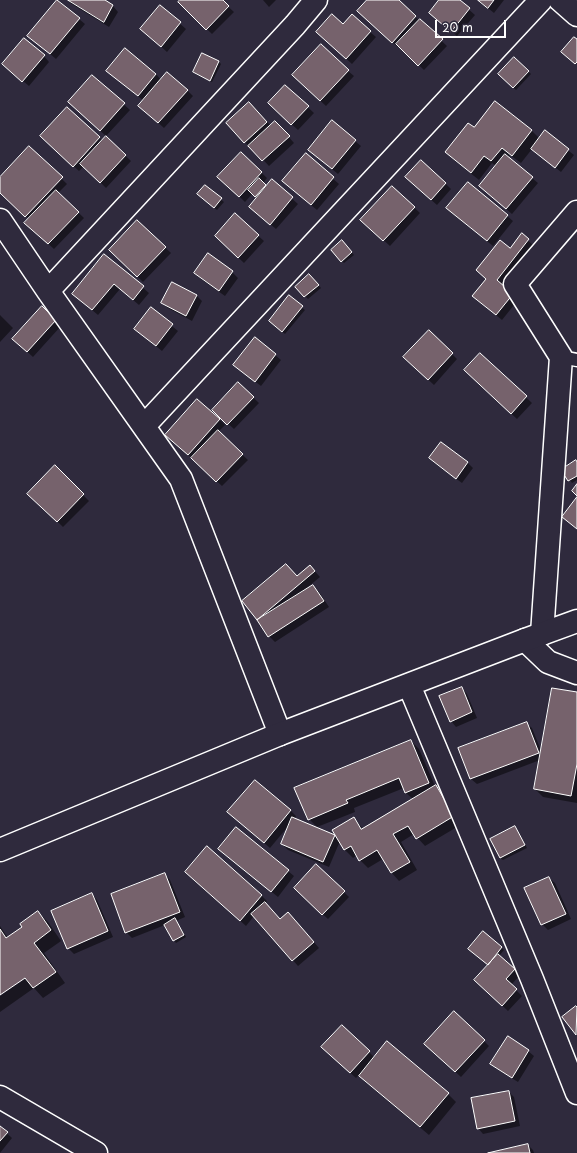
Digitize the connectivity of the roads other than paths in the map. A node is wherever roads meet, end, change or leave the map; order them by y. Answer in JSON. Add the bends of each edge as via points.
{"nodes":[{"id":1,"x":316,"y":0,"type":"edge"},
{"id":2,"x":541,"y":0,"type":"edge"},
{"id":3,"x":560,"y":0,"type":"edge"},
{"id":4,"x":577,"y":15,"type":"edge"},
{"id":5,"x":577,"y":212,"type":"edge"},
{"id":6,"x":0,"y":220,"type":"edge"},
{"id":7,"x":48,"y":291,"type":"junction"},
{"id":8,"x":569,"y":358,"type":"edge"},
{"id":9,"x":144,"y":426,"type":"junction"},
{"id":10,"x":577,"y":621,"type":"edge"},
{"id":11,"x":533,"y":637,"type":"junction"},
{"id":12,"x":577,"y":673,"type":"edge"},
{"id":13,"x":409,"y":685,"type":"junction"},
{"id":14,"x":280,"y":734,"type":"junction"},
{"id":15,"x":0,"y":850,"type":"edge"},
{"id":16,"x":577,"y":1093,"type":"edge"},
{"id":17,"x":0,"y":1097,"type":"edge"},
{"id":18,"x":96,"y":1153,"type":"edge"}],
"edges":[{"from":1,"to":7,"type":"street"},
{"from":2,"to":9,"type":"street"},
{"from":3,"to":4,"type":"street"},
{"from":5,"to":8,"type":"street","via":[[515,284]]},
{"from":6,"to":7,"type":"street"},
{"from":7,"to":9,"type":"street"},
{"from":8,"to":11,"type":"street"},
{"from":9,"to":14,"type":"street","via":[[181,479]]},
{"from":10,"to":11,"type":"street"},
{"from":11,"to":12,"type":"street","via":[[548,662]]},
{"from":11,"to":13,"type":"street"},
{"from":13,"to":14,"type":"street"},
{"from":13,"to":16,"type":"street"},
{"from":14,"to":15,"type":"street"},
{"from":17,"to":18,"type":"street"}]}
